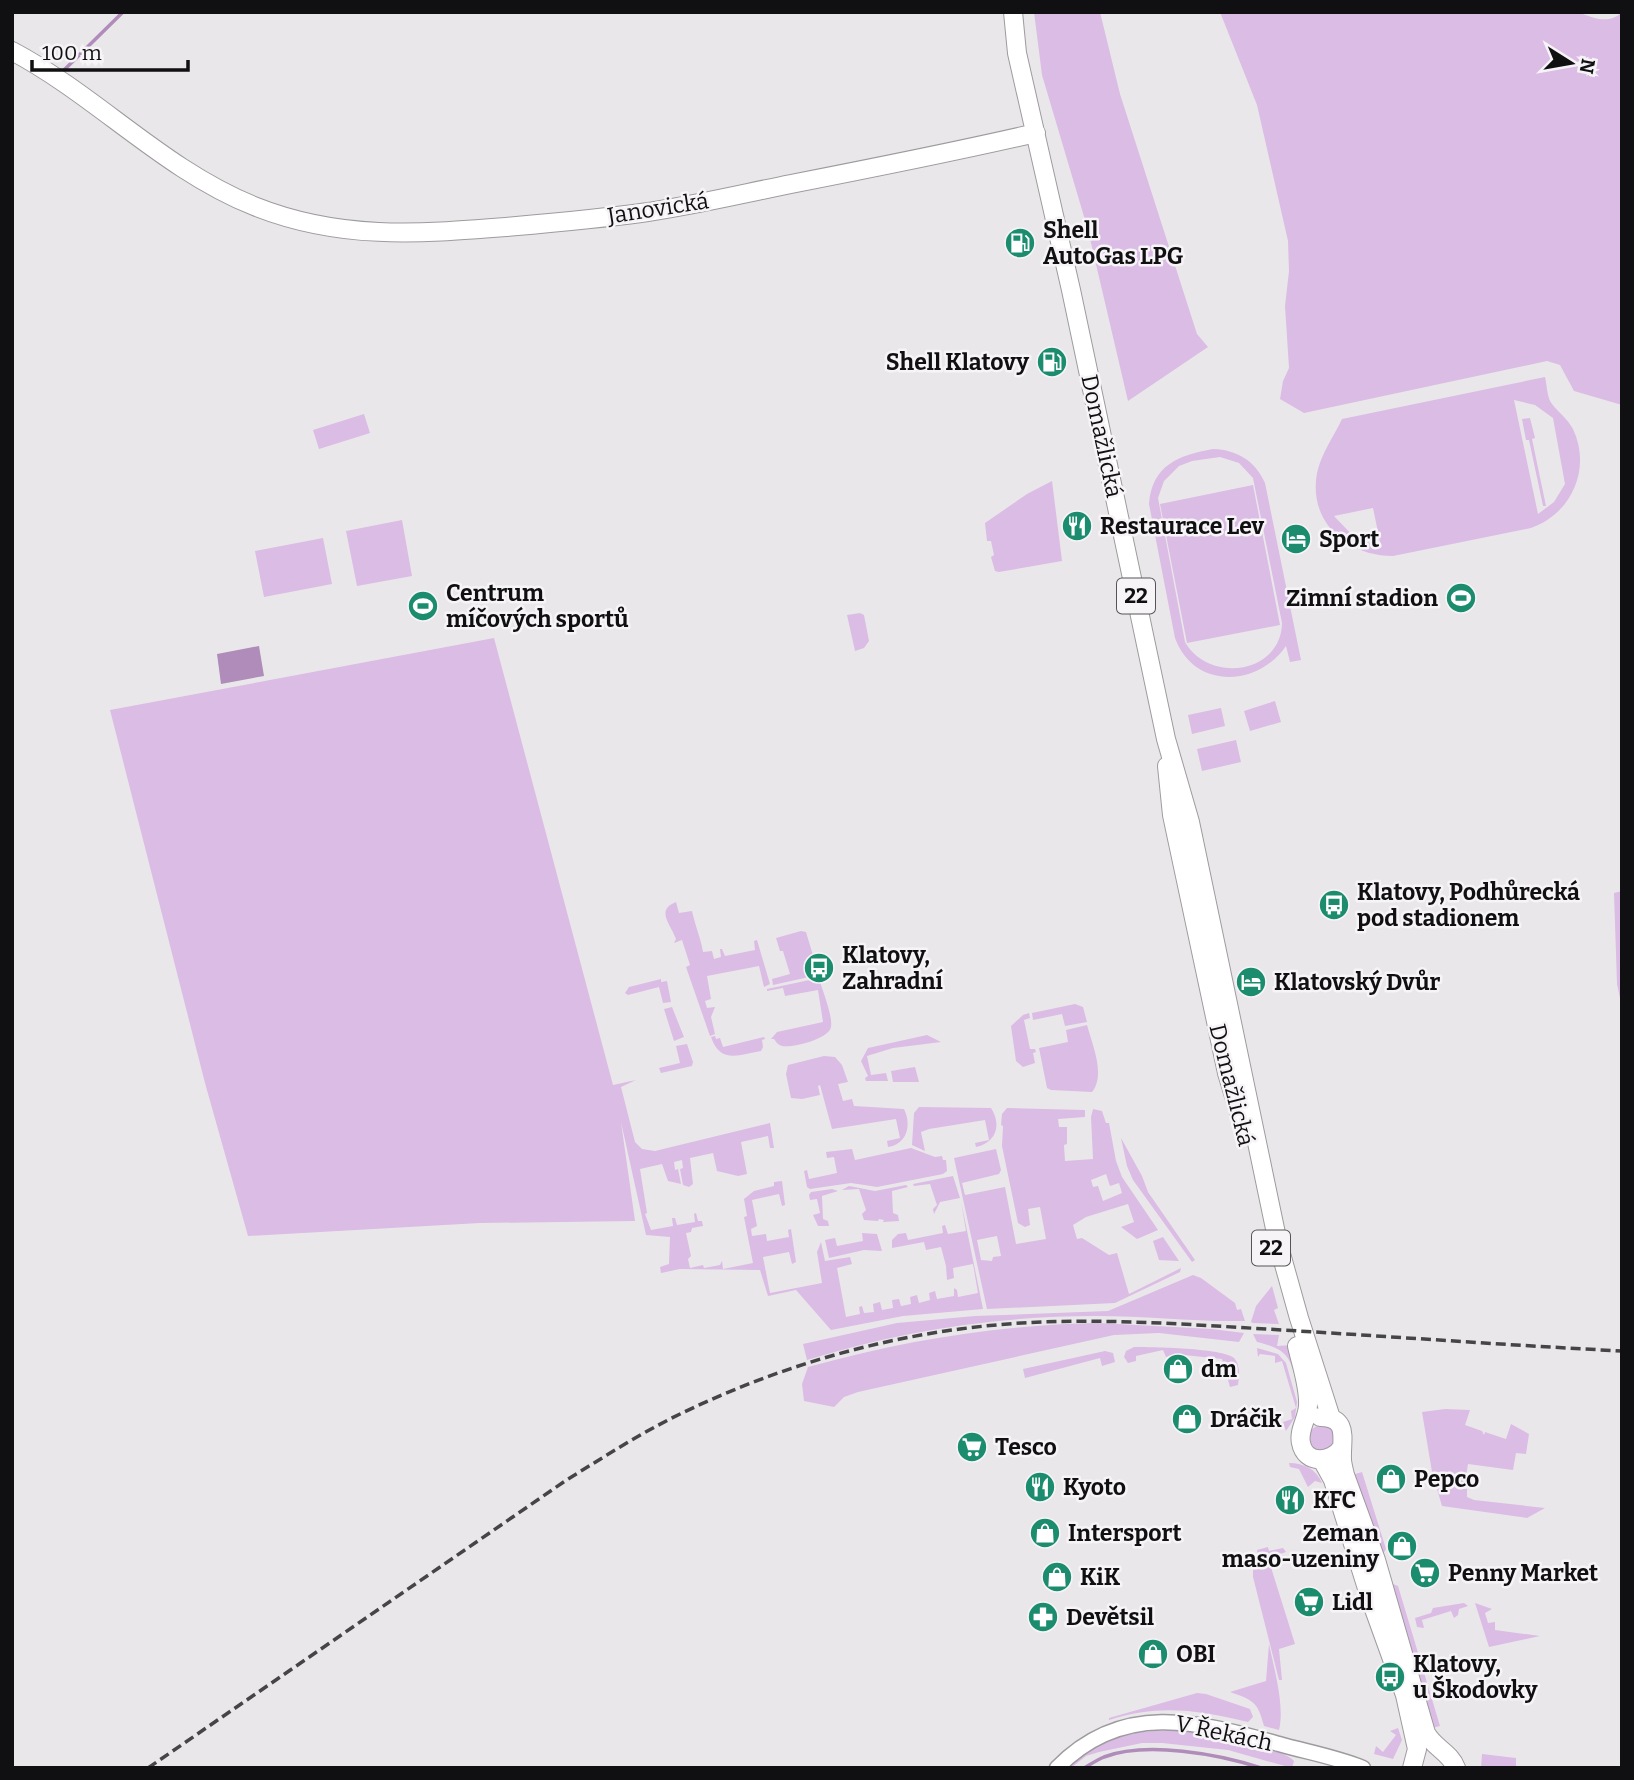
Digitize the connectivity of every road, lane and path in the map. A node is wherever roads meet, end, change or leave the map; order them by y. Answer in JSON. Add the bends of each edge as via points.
{"nodes":[{"id":1,"x":1013,"y":12,"type":"edge"},
{"id":2,"x":12,"y":51,"type":"edge"},
{"id":3,"x":1036,"y":133,"type":"junction"},
{"id":4,"x":1166,"y":739,"type":"junction"},
{"id":5,"x":1331,"y":1418,"type":"junction"},
{"id":6,"x":1303,"y":1428,"type":"junction"},
{"id":7,"x":1342,"y":1447,"type":"junction"},
{"id":8,"x":1322,"y":1460,"type":"junction"},
{"id":9,"x":1438,"y":1750,"type":"junction"},
{"id":10,"x":1412,"y":1765,"type":"edge"},
{"id":11,"x":1361,"y":1767,"type":"edge"},
{"id":12,"x":1057,"y":1768,"type":"edge"},
{"id":13,"x":1377,"y":1768,"type":"edge"},
{"id":14,"x":1456,"y":1768,"type":"edge"}],
"edges":[{"from":1,"to":3,"type":"main road","number":"22","via":[[1017,53]]},
{"from":2,"to":3,"type":"main road","name":"Janovická","via":[[192,174],[229,194],[276,214],[345,230],[433,233],[591,219],[688,205]]},
{"from":3,"to":4,"type":"main road","name":"Domažlická","number":"22"},
{"from":4,"to":5,"type":"main road","name":"Domažlická","number":"22","via":[[1190,822],[1278,1243]]},
{"from":4,"to":6,"type":"main road","name":"Domažlická","number":"22","via":[[1172,815],[1221,1046],[1308,1396]]},
{"from":5,"to":6,"type":"main road","via":[[1318,1417]]},
{"from":5,"to":7,"type":"main road","number":"22","via":[[1342,1429]]},
{"from":6,"to":8,"type":"main road","number":"22","via":[[1303,1448],[1310,1457]]},
{"from":7,"to":8,"type":"main road","via":[[1334,1457]]},
{"from":7,"to":9,"type":"main road","number":"22","via":[[1345,1475],[1376,1560],[1426,1733]]},
{"from":8,"to":10,"type":"main road","number":"22","via":[[1333,1480],[1405,1695],[1416,1736]]},
{"from":9,"to":10,"type":"main road","number":"22","via":[[1425,1752]]},
{"from":9,"to":14,"type":"main road","number":"22","via":[[1451,1758]]},
{"from":11,"to":12,"type":"street","name":"V Řekách","via":[[1200,1723],[1150,1721],[1089,1741]]},
{"from":11,"to":13,"type":"street","name":"V Řekách"}]}
